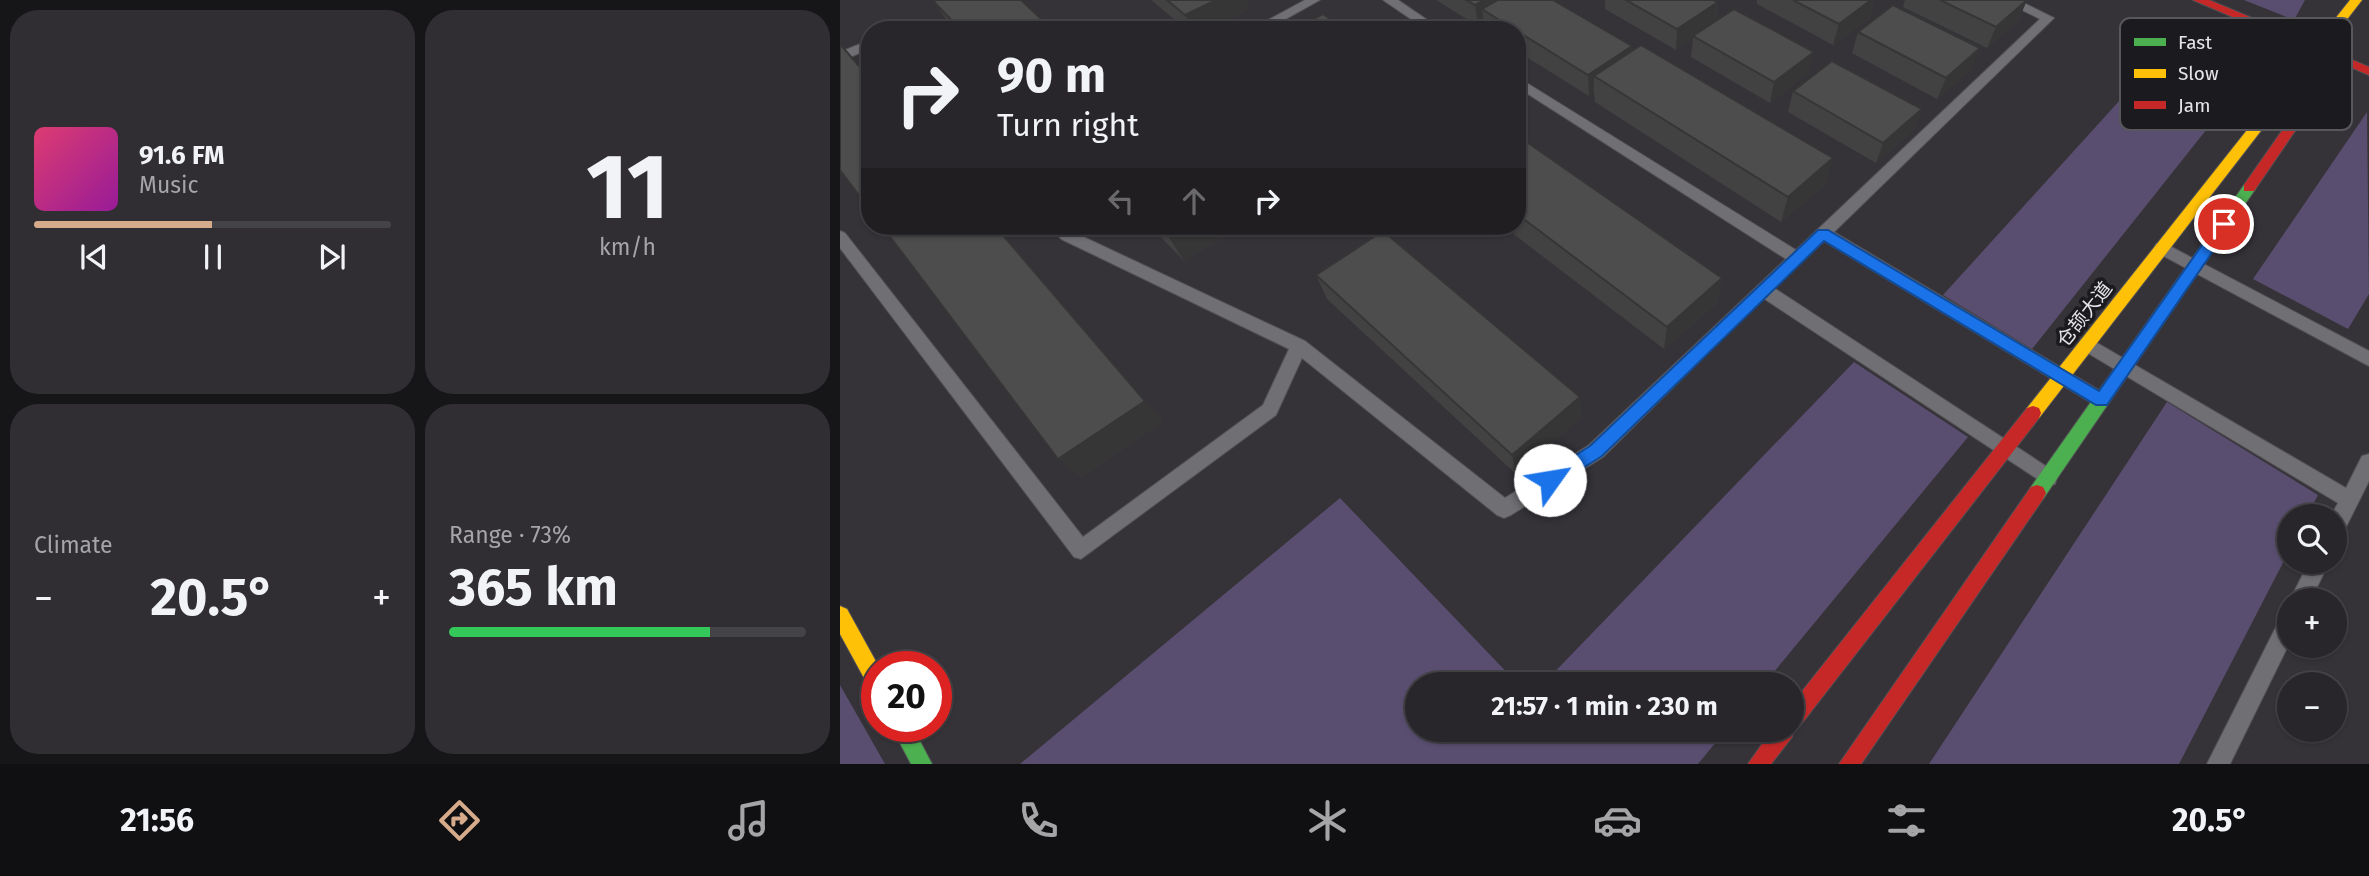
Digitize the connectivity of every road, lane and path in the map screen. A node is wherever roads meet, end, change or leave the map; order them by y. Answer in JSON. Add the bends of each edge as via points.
{"nodes":[{"id":1,"x":1314,"y":0,"type":"edge"},
{"id":2,"x":1389,"y":0,"type":"edge"},
{"id":3,"x":2008,"y":0,"type":"edge"},
{"id":4,"x":2199,"y":0,"type":"edge"},
{"id":5,"x":2357,"y":0,"type":"edge"},
{"id":6,"x":2243,"y":18,"type":"edge"},
{"id":7,"x":2343,"y":18,"type":"edge"},
{"id":8,"x":1273,"y":21,"type":"edge"},
{"id":9,"x":1422,"y":21,"type":"edge"},
{"id":10,"x":861,"y":48,"type":"edge"},
{"id":11,"x":840,"y":57,"type":"edge"},
{"id":12,"x":2352,"y":59,"type":"edge"},
{"id":13,"x":2369,"y":71,"type":"edge"},
{"id":14,"x":1526,"y":87,"type":"edge"},
{"id":15,"x":2255,"y":130,"type":"edge"},
{"id":16,"x":2289,"y":130,"type":"edge"},
{"id":17,"x":1823,"y":233,"type":"junction"},
{"id":18,"x":1066,"y":235,"type":"edge"},
{"id":19,"x":840,"y":237,"type":"edge"},
{"id":20,"x":2162,"y":248,"type":"junction"},
{"id":21,"x":1797,"y":258,"type":"junction"},
{"id":22,"x":2195,"y":266,"type":"junction"},
{"id":23,"x":1762,"y":289,"type":"junction"},
{"id":24,"x":2087,"y":344,"type":"junction"},
{"id":25,"x":1299,"y":346,"type":"junction"},
{"id":26,"x":2369,"y":359,"type":"edge"},
{"id":27,"x":2125,"y":366,"type":"junction"},
{"id":28,"x":2062,"y":376,"type":"junction"},
{"id":29,"x":2101,"y":400,"type":"junction"},
{"id":30,"x":2004,"y":449,"type":"junction"},
{"id":31,"x":2369,"y":462,"type":"edge"},
{"id":32,"x":2048,"y":478,"type":"junction"},
{"id":33,"x":2350,"y":500,"type":"junction"},
{"id":34,"x":2347,"y":506,"type":"edge"},
{"id":35,"x":840,"y":615,"type":"edge"},
{"id":36,"x":2277,"y":646,"type":"edge"},
{"id":37,"x":861,"y":653,"type":"edge"},
{"id":38,"x":1804,"y":705,"type":"edge"},
{"id":39,"x":910,"y":742,"type":"edge"},
{"id":40,"x":1775,"y":742,"type":"edge"},
{"id":41,"x":922,"y":764,"type":"edge"},
{"id":42,"x":1758,"y":764,"type":"edge"},
{"id":43,"x":1849,"y":764,"type":"edge"},
{"id":44,"x":2218,"y":764,"type":"edge"}],
"edges":[{"from":1,"to":8,"type":"lane"},
{"from":2,"to":9,"type":"lane"},
{"from":3,"to":17,"type":"lane","via":[[2048,18]]},
{"from":4,"to":6,"type":"main road"},
{"from":5,"to":7,"type":"main road","name":"仓颉大道"},
{"from":10,"to":11,"type":"lane"},
{"from":12,"to":13,"type":"main road"},
{"from":14,"to":21,"type":"lane"},
{"from":15,"to":20,"type":"main road","name":"仓颉大道"},
{"from":16,"to":22,"type":"main road"},
{"from":17,"to":21,"type":"lane"},
{"from":17,"to":28,"type":"lane"},
{"from":18,"to":25,"type":"lane"},
{"from":19,"to":25,"type":"lane","via":[[1081,550],[1270,410]]},
{"from":20,"to":22,"type":"lane"},
{"from":20,"to":24,"type":"main road","name":"仓颉大道"},
{"from":21,"to":23,"type":"lane"},
{"from":22,"to":26,"type":"lane"},
{"from":22,"to":27,"type":"main road"},
{"from":23,"to":25,"type":"lane","via":[[1596,451],[1504,509]]},
{"from":23,"to":30,"type":"lane"},
{"from":24,"to":27,"type":"lane"},
{"from":24,"to":28,"type":"main road","name":"仓颉大道"},
{"from":27,"to":29,"type":"main road"},
{"from":27,"to":33,"type":"lane"},
{"from":28,"to":29,"type":"lane"},
{"from":28,"to":30,"type":"main road","name":"仓颉大道"},
{"from":29,"to":32,"type":"main road"},
{"from":30,"to":32,"type":"lane"},
{"from":30,"to":38,"type":"main road","name":"仓颉大道"},
{"from":31,"to":33,"type":"lane"},
{"from":32,"to":43,"type":"main road"},
{"from":33,"to":34,"type":"lane"},
{"from":35,"to":37,"type":"main road"},
{"from":36,"to":44,"type":"lane"},
{"from":39,"to":41,"type":"main road"},
{"from":40,"to":42,"type":"main road"}]}
